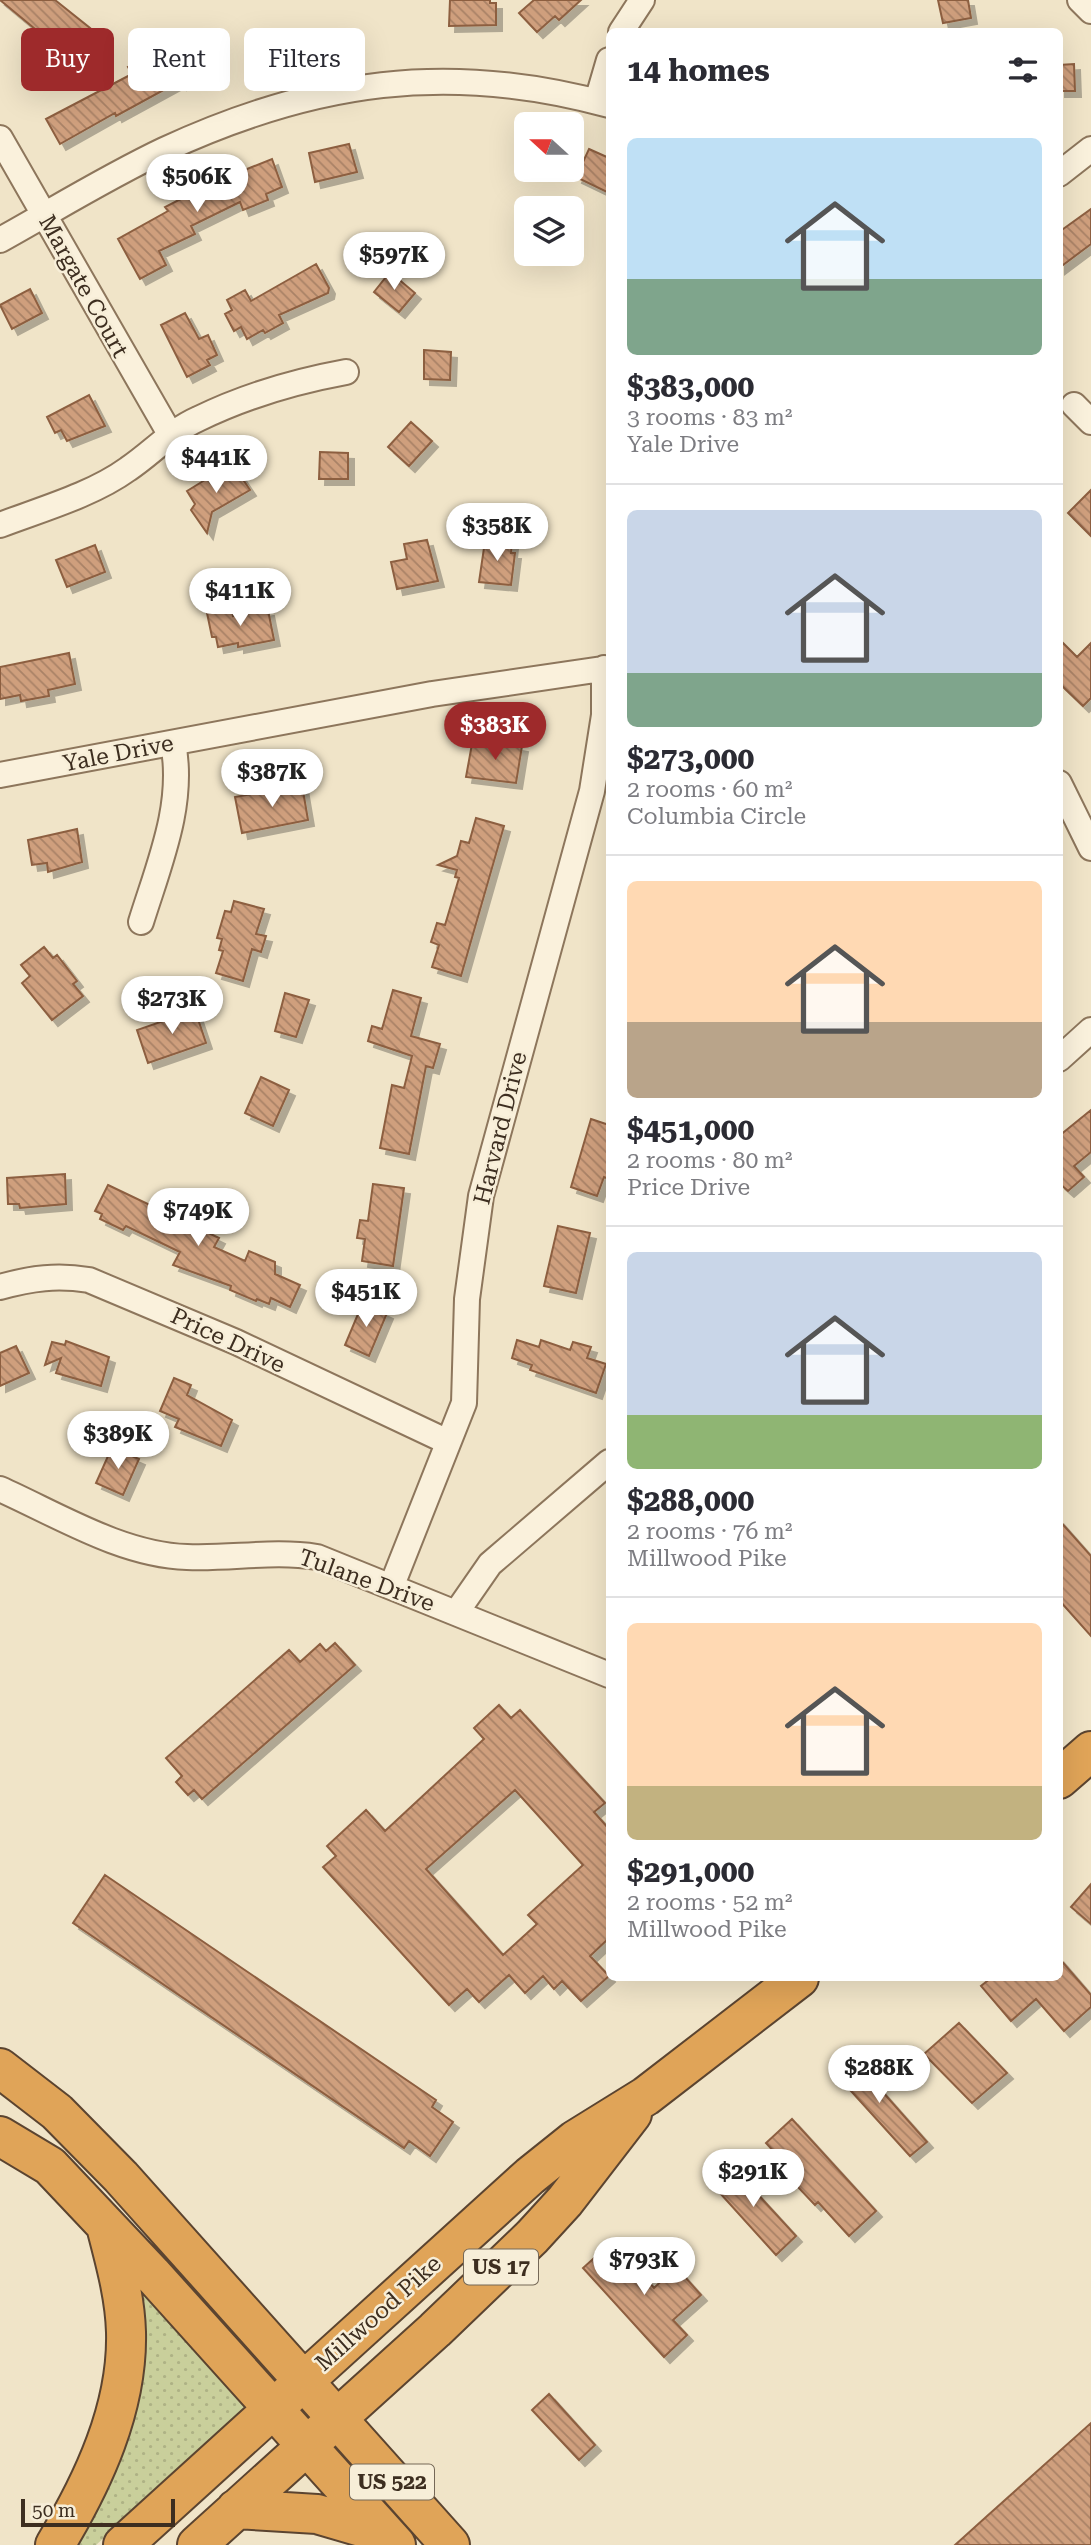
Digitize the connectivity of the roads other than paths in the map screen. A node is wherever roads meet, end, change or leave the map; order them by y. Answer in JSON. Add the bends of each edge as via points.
{"nodes":[{"id":1,"x":642,"y":0,"type":"edge"},
{"id":2,"x":1080,"y":0,"type":"edge"},
{"id":3,"x":1091,"y":11,"type":"edge"},
{"id":4,"x":624,"y":28,"type":"edge"},
{"id":5,"x":606,"y":82,"type":"edge"},
{"id":6,"x":603,"y":103,"type":"edge"},
{"id":7,"x":0,"y":138,"type":"edge"},
{"id":8,"x":1091,"y":149,"type":"edge"},
{"id":9,"x":1063,"y":171,"type":"edge"},
{"id":10,"x":45,"y":215,"type":"junction"},
{"id":11,"x":0,"y":240,"type":"edge"},
{"id":12,"x":346,"y":372,"type":"dead end"},
{"id":13,"x":170,"y":434,"type":"junction"},
{"id":14,"x":0,"y":524,"type":"edge"},
{"id":15,"x":606,"y":668,"type":"edge"},
{"id":16,"x":173,"y":743,"type":"junction"},
{"id":17,"x":0,"y":775,"type":"edge"},
{"id":18,"x":1063,"y":791,"type":"edge"},
{"id":19,"x":1091,"y":848,"type":"edge"},
{"id":20,"x":141,"y":922,"type":"dead end"},
{"id":21,"x":1091,"y":1030,"type":"edge"},
{"id":22,"x":1063,"y":1055,"type":"edge"},
{"id":23,"x":0,"y":1287,"type":"edge"},
{"id":24,"x":448,"y":1442,"type":"junction"},
{"id":25,"x":606,"y":1465,"type":"edge"},
{"id":26,"x":0,"y":1489,"type":"edge"},
{"id":27,"x":392,"y":1585,"type":"junction"},
{"id":28,"x":456,"y":1613,"type":"junction"},
{"id":29,"x":606,"y":1674,"type":"edge"},
{"id":30,"x":1091,"y":1751,"type":"edge"},
{"id":31,"x":1063,"y":1776,"type":"edge"},
{"id":32,"x":795,"y":1981,"type":"edge"},
{"id":33,"x":0,"y":2068,"type":"edge"},
{"id":34,"x":646,"y":2096,"type":"junction"},
{"id":35,"x":0,"y":2136,"type":"edge"},
{"id":36,"x":106,"y":2224,"type":"junction"},
{"id":37,"x":302,"y":2382,"type":"junction"},
{"id":38,"x":272,"y":2409,"type":"junction"},
{"id":39,"x":335,"y":2418,"type":"junction"},
{"id":40,"x":305,"y":2445,"type":"junction"},
{"id":41,"x":236,"y":2509,"type":"junction"},
{"id":42,"x":392,"y":2540,"type":"edge"},
{"id":43,"x":55,"y":2545,"type":"edge"},
{"id":44,"x":123,"y":2545,"type":"edge"},
{"id":45,"x":197,"y":2545,"type":"edge"},
{"id":46,"x":450,"y":2545,"type":"edge"}],
"edges":[{"from":1,"to":4,"type":"street"},
{"from":2,"to":3,"type":"street"},
{"from":5,"to":6,"type":"street"},
{"from":6,"to":10,"type":"street","via":[[477,82],[402,81],[343,89],[285,102],[218,126],[137,163]]},
{"from":7,"to":10,"type":"street","name":"Margate Court"},
{"from":8,"to":9,"type":"street"},
{"from":10,"to":11,"type":"street"},
{"from":10,"to":13,"type":"street","name":"Margate Court"},
{"from":12,"to":13,"type":"street","via":[[238,403]]},
{"from":13,"to":14,"type":"street","via":[[106,482]]},
{"from":15,"to":16,"type":"street","name":"Yale Drive","via":[[432,694]]},
{"from":15,"to":24,"type":"street","name":"Harvard Drive","via":[[592,791],[481,1196],[467,1299],[464,1403]]},
{"from":16,"to":17,"type":"street","name":"Yale Drive"},
{"from":16,"to":20,"type":"street","via":[[177,798]]},
{"from":18,"to":19,"type":"street"},
{"from":21,"to":22,"type":"street"},
{"from":23,"to":24,"type":"street","name":"Price Drive","via":[[37,1277],[99,1283]]},
{"from":24,"to":27,"type":"street","name":"Harvard Drive"},
{"from":25,"to":28,"type":"street","via":[[490,1564]]},
{"from":26,"to":27,"type":"street","name":"Tulane Drive","via":[[137,1549],[187,1557],[288,1552],[317,1557]]},
{"from":27,"to":28,"type":"street","name":"Tulane Drive"},
{"from":28,"to":29,"type":"street","name":"Tulane Drive"},
{"from":30,"to":31,"type":"highway"},
{"from":32,"to":34,"type":"highway","name":"Millwood Pike","number":"US 17"},
{"from":33,"to":37,"type":"highway","via":[[57,2112],[121,2177]]},
{"from":34,"to":37,"type":"highway","name":"Millwood Pike","number":"US 17","via":[[575,2140],[530,2176]]},
{"from":34,"to":39,"type":"highway","name":"Millwood Pike","number":"US 17","via":[[532,2237]]},
{"from":35,"to":36,"type":"highway","via":[[50,2166]]},
{"from":36,"to":38,"type":"highway"},
{"from":36,"to":43,"type":"highway","via":[[124,2306],[124,2370],[93,2476]]},
{"from":37,"to":38,"type":"highway","name":"Millwood Pike","number":"US 17"},
{"from":37,"to":39,"type":"highway","number":"US 522"},
{"from":38,"to":40,"type":"highway"},
{"from":38,"to":44,"type":"highway","name":"Millwood Pike","number":"US 17"},
{"from":39,"to":40,"type":"highway","name":"Millwood Pike","number":"US 17"},
{"from":39,"to":46,"type":"highway","number":"US 522"},
{"from":40,"to":41,"type":"highway","name":"Millwood Pike","number":"US 17"},
{"from":40,"to":42,"type":"highway","number":"US 522"},
{"from":41,"to":42,"type":"highway","number":"US 522","via":[[317,2514]]},
{"from":41,"to":45,"type":"highway","name":"Millwood Pike","number":"US 17"}]}
